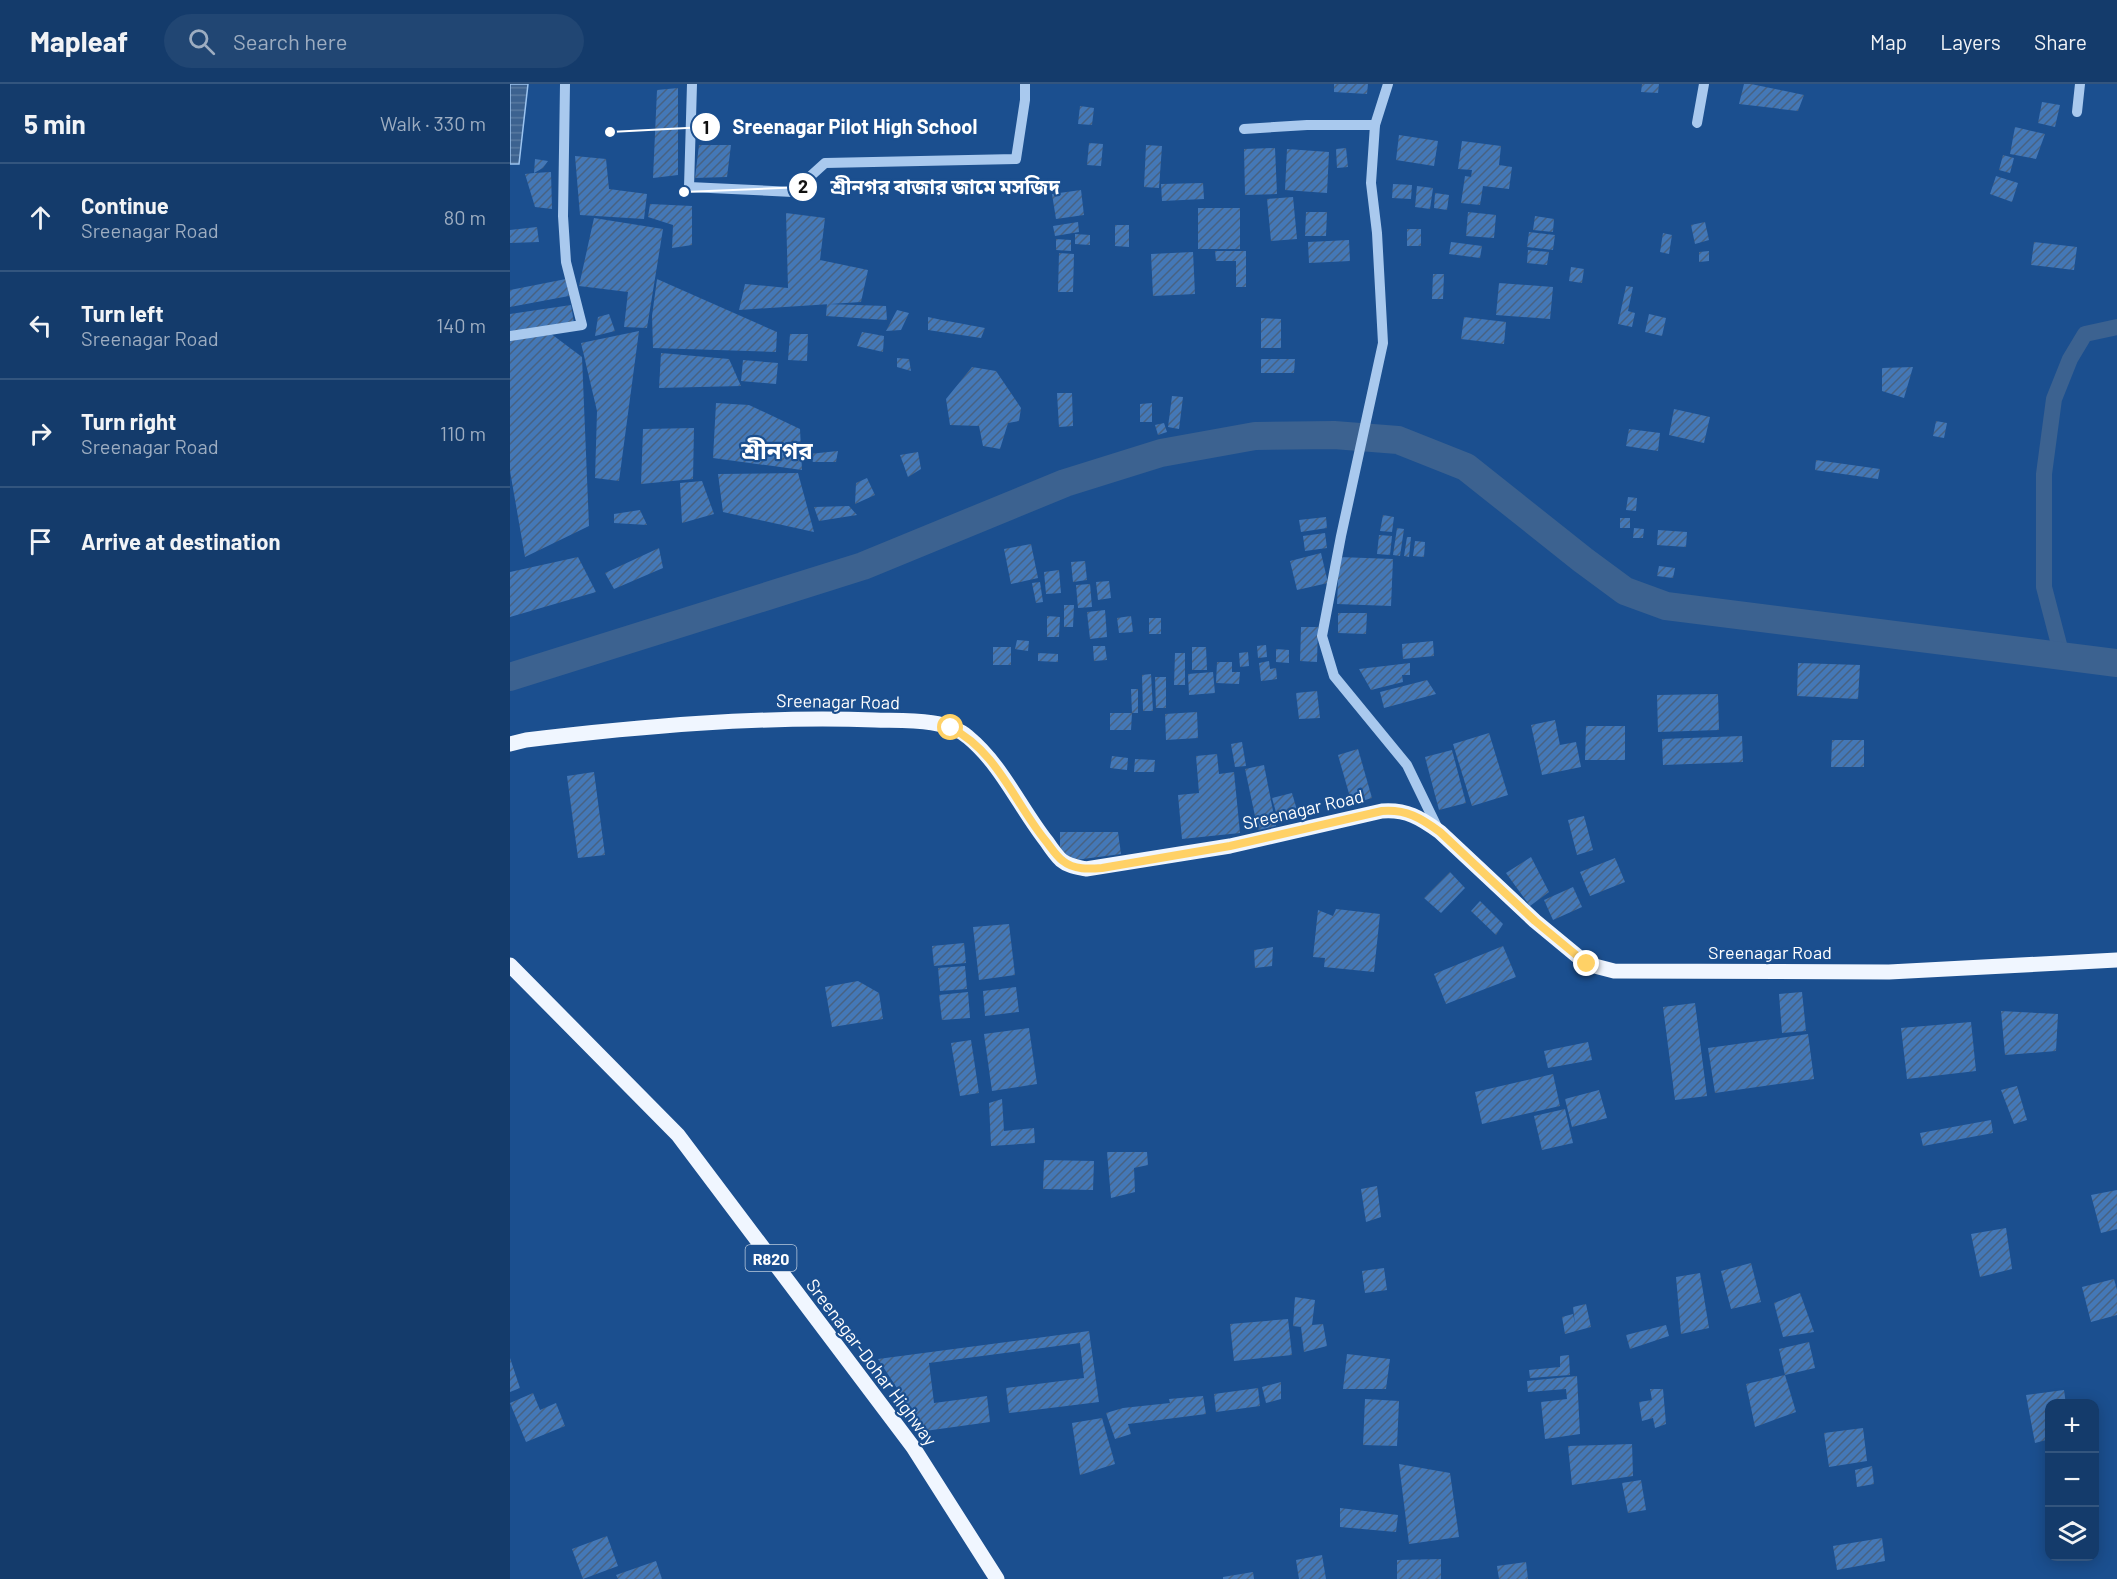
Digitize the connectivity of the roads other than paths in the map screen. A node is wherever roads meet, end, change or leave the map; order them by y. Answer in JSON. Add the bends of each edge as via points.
{"nodes":[{"id":1,"x":565,"y":84,"type":"edge"},
{"id":2,"x":692,"y":84,"type":"edge"},
{"id":3,"x":1025,"y":84,"type":"edge"},
{"id":4,"x":1388,"y":84,"type":"edge"},
{"id":5,"x":1704,"y":84,"type":"edge"},
{"id":6,"x":2080,"y":84,"type":"edge"},
{"id":7,"x":2077,"y":112,"type":"dead end"},
{"id":8,"x":1697,"y":123,"type":"dead end"},
{"id":9,"x":1375,"y":125,"type":"junction"},
{"id":10,"x":1244,"y":129,"type":"dead end"},
{"id":11,"x":510,"y":336,"type":"edge"},
{"id":12,"x":510,"y":744,"type":"edge"},
{"id":13,"x":1440,"y":832,"type":"junction"},
{"id":14,"x":2117,"y":960,"type":"edge"},
{"id":15,"x":510,"y":965,"type":"edge"},
{"id":16,"x":997,"y":1579,"type":"edge"}],
"edges":[{"from":1,"to":11,"type":"street","via":[[566,262],[582,326]]},
{"from":2,"to":3,"type":"street","via":[[689,188],[793,192],[825,163],[1016,159]]},
{"from":4,"to":9,"type":"street"},
{"from":5,"to":8,"type":"street"},
{"from":6,"to":7,"type":"street"},
{"from":9,"to":10,"type":"street"},
{"from":9,"to":13,"type":"street","via":[[1371,183],[1383,343],[1322,636],[1334,676],[1407,765]]},
{"from":12,"to":13,"type":"main road","name":"Sreenagar Road","via":[[633,727],[729,721],[826,718],[930,723],[967,736],[993,764],[1062,861],[1086,869],[1230,846],[1382,811],[1411,814]]},
{"from":13,"to":14,"type":"main road","name":"Sreenagar Road","via":[[1535,921],[1587,964],[1606,970],[1889,972]]},
{"from":15,"to":16,"type":"main road","name":"Sreenagar-Dohar Highway","number":"R820","via":[[678,1135],[913,1447]]}]}
